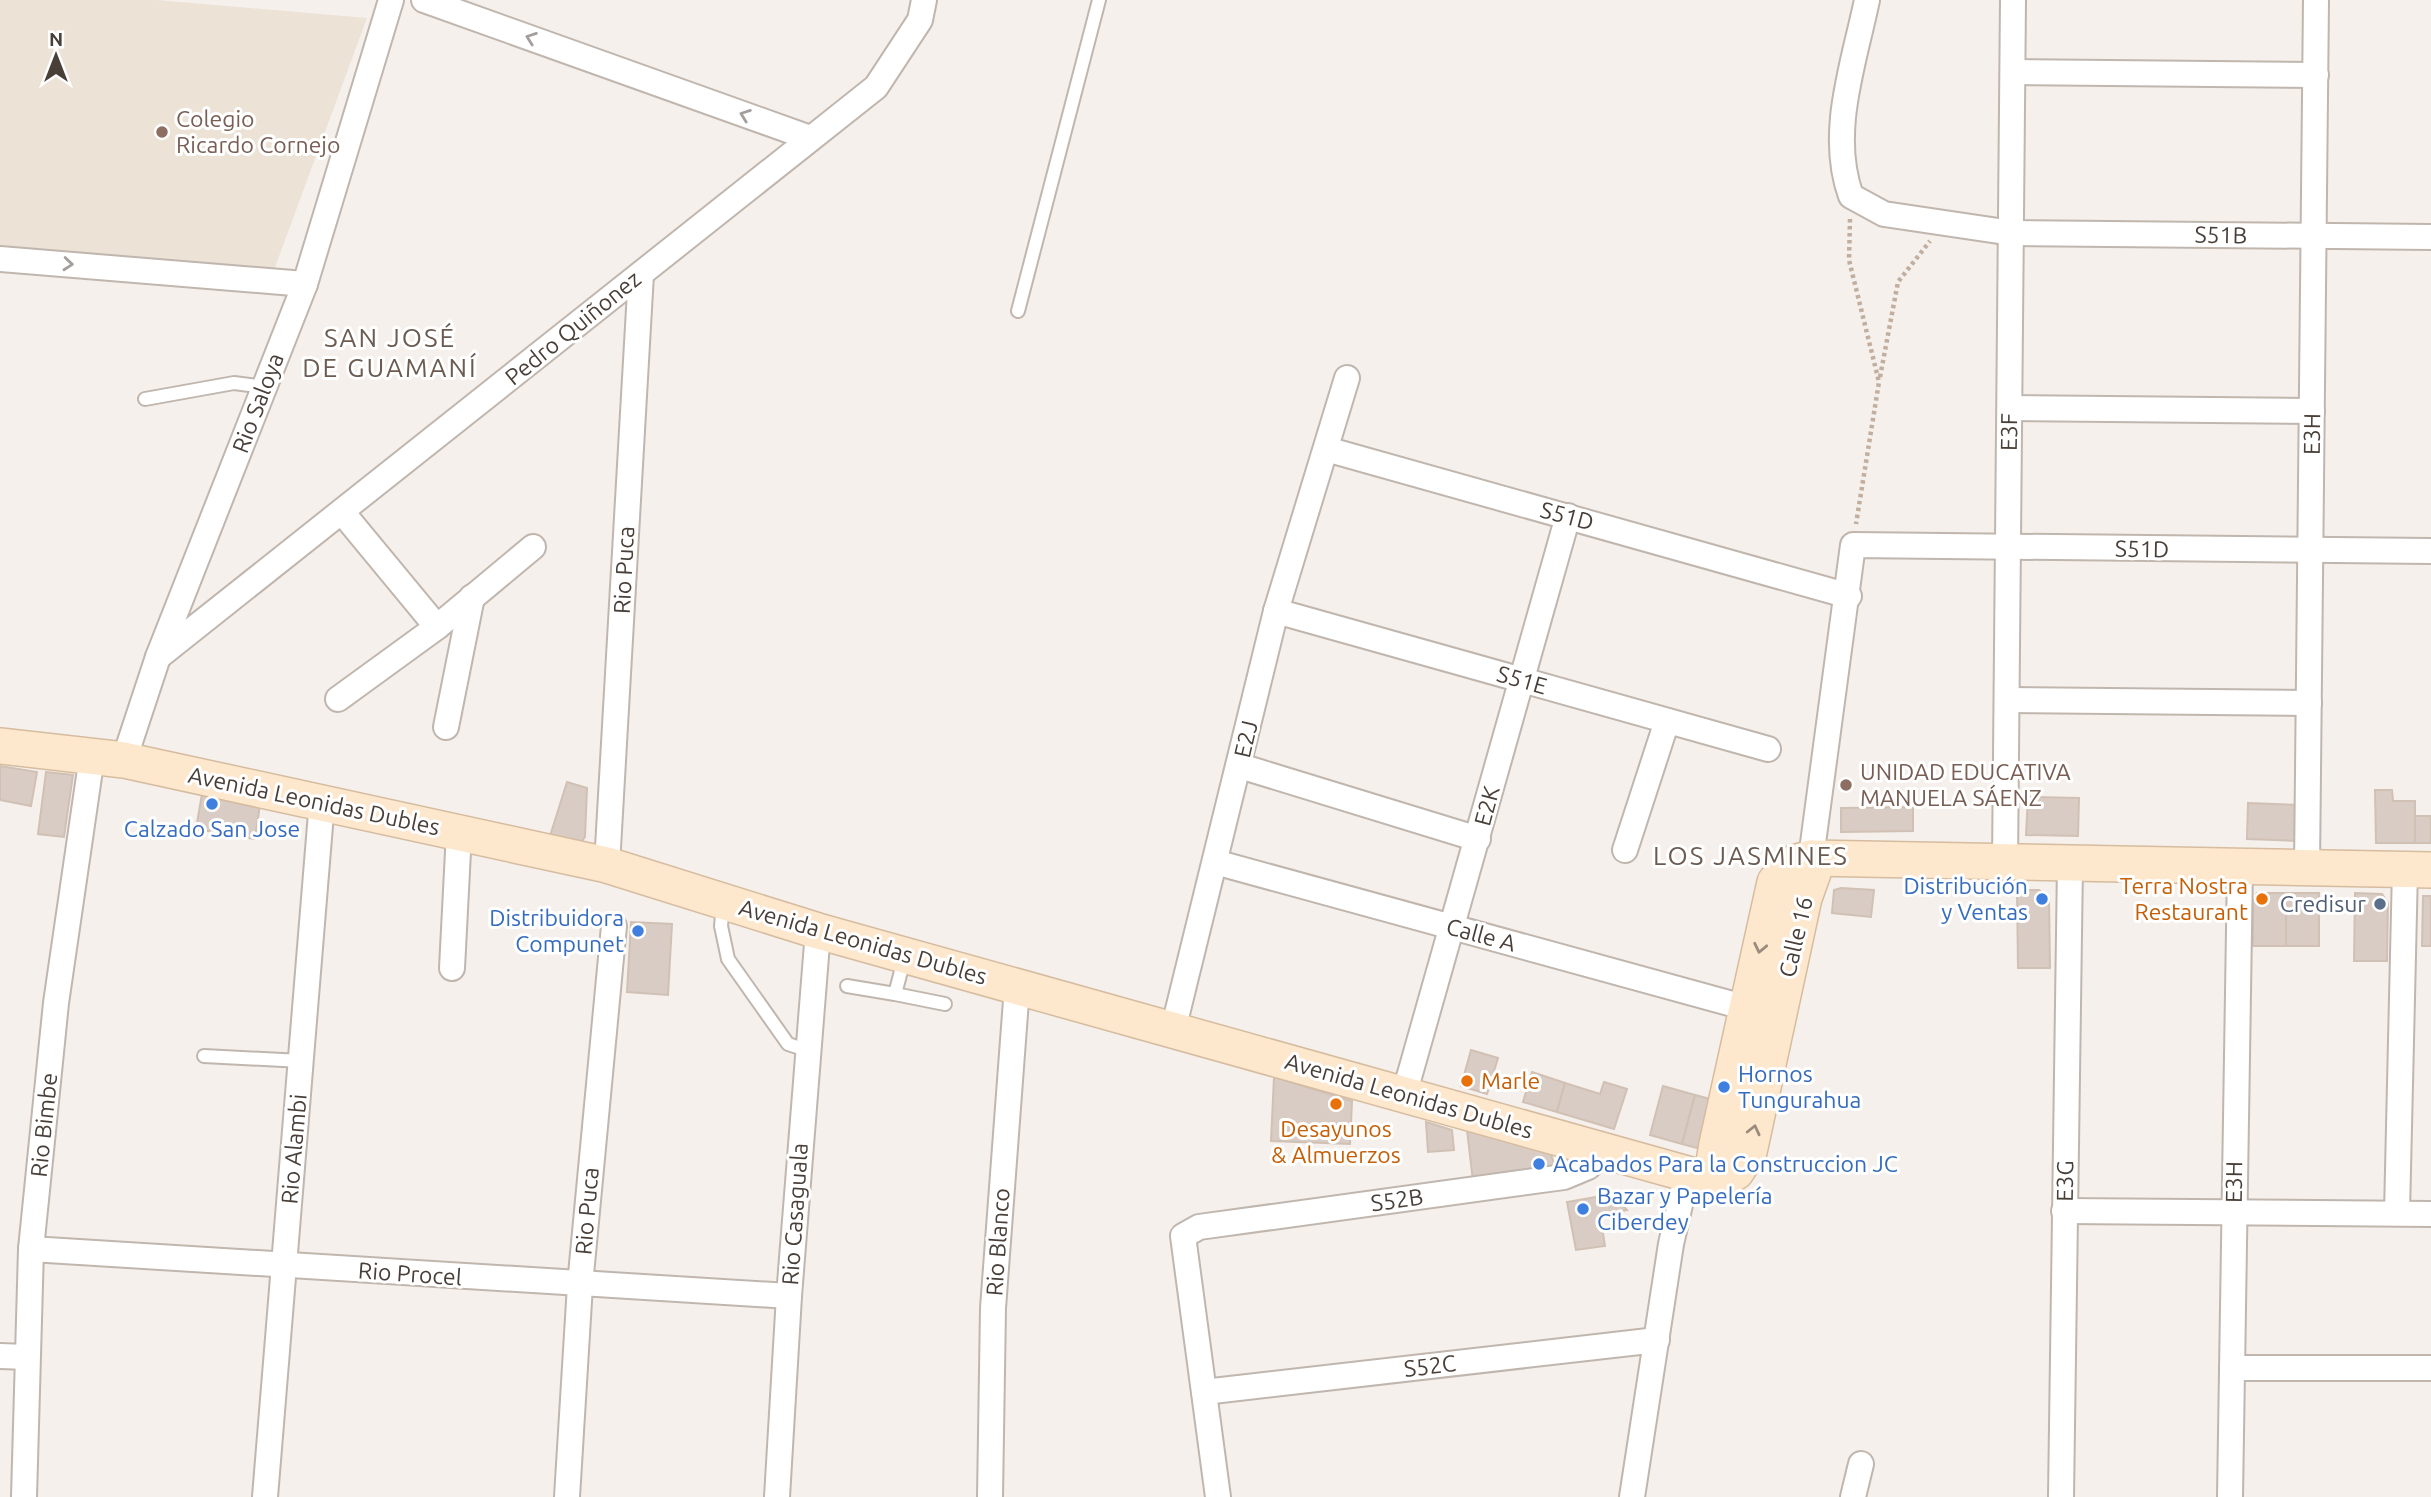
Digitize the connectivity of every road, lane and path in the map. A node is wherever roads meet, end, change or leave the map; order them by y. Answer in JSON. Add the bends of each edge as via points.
{"nodes":[{"id":1,"x":391,"y":0,"type":"edge"},
{"id":2,"x":424,"y":0,"type":"edge"},
{"id":3,"x":924,"y":0,"type":"edge"},
{"id":4,"x":1099,"y":0,"type":"edge"},
{"id":5,"x":1867,"y":0,"type":"edge"},
{"id":6,"x":2013,"y":0,"type":"edge"},
{"id":7,"x":2316,"y":0,"type":"edge"},
{"id":8,"x":2013,"y":72,"type":"junction"},
{"id":9,"x":2316,"y":75,"type":"junction"},
{"id":10,"x":810,"y":138,"type":"junction"},
{"id":11,"x":1851,"y":196,"type":"junction"},
{"id":12,"x":1943,"y":225,"type":"junction"},
{"id":13,"x":2012,"y":233,"type":"junction"},
{"id":14,"x":2314,"y":236,"type":"junction"},
{"id":15,"x":2431,"y":237,"type":"edge"},
{"id":16,"x":0,"y":259,"type":"edge"},
{"id":17,"x":641,"y":274,"type":"junction"},
{"id":18,"x":305,"y":284,"type":"junction"},
{"id":19,"x":1018,"y":311,"type":"dead end"},
{"id":20,"x":1347,"y":378,"type":"dead end"},
{"id":21,"x":1879,"y":382,"type":"junction"},
{"id":22,"x":265,"y":387,"type":"junction"},
{"id":23,"x":145,"y":400,"type":"dead end"},
{"id":24,"x":2010,"y":408,"type":"junction"},
{"id":25,"x":2312,"y":411,"type":"junction"},
{"id":26,"x":1326,"y":449,"type":"junction"},
{"id":27,"x":342,"y":512,"type":"junction"},
{"id":28,"x":1568,"y":516,"type":"junction"},
{"id":29,"x":1853,"y":545,"type":"junction"},
{"id":30,"x":533,"y":547,"type":"dead end"},
{"id":31,"x":2008,"y":547,"type":"junction"},
{"id":32,"x":2311,"y":550,"type":"junction"},
{"id":33,"x":2431,"y":551,"type":"edge"},
{"id":34,"x":1849,"y":596,"type":"junction"},
{"id":35,"x":472,"y":597,"type":"junction"},
{"id":36,"x":1276,"y":611,"type":"junction"},
{"id":37,"x":437,"y":627,"type":"junction"},
{"id":38,"x":158,"y":657,"type":"junction"},
{"id":39,"x":1521,"y":680,"type":"junction"},
{"id":40,"x":338,"y":699,"type":"dead end"},
{"id":41,"x":2007,"y":700,"type":"junction"},
{"id":42,"x":2309,"y":703,"type":"junction"},
{"id":43,"x":1667,"y":721,"type":"junction"},
{"id":44,"x":446,"y":727,"type":"dead end"},
{"id":45,"x":0,"y":746,"type":"edge"},
{"id":46,"x":1768,"y":749,"type":"dead end"},
{"id":47,"x":108,"y":758,"type":"junction"},
{"id":48,"x":1240,"y":766,"type":"junction"},
{"id":49,"x":322,"y":801,"type":"junction"},
{"id":50,"x":459,"y":832,"type":"junction"},
{"id":51,"x":1478,"y":839,"type":"junction"},
{"id":52,"x":1625,"y":850,"type":"dead end"},
{"id":53,"x":1811,"y":858,"type":"junction"},
{"id":54,"x":1214,"y":862,"type":"junction"},
{"id":55,"x":2005,"y":863,"type":"junction"},
{"id":56,"x":2070,"y":864,"type":"junction"},
{"id":57,"x":607,"y":865,"type":"junction"},
{"id":58,"x":2239,"y":867,"type":"junction"},
{"id":59,"x":2307,"y":868,"type":"junction"},
{"id":60,"x":2418,"y":869,"type":"edge"},
{"id":61,"x":723,"y":901,"type":"junction"},
{"id":62,"x":614,"y":926,"type":"dead end"},
{"id":63,"x":1451,"y":926,"type":"junction"},
{"id":64,"x":818,"y":931,"type":"junction"},
{"id":65,"x":905,"y":956,"type":"junction"},
{"id":66,"x":452,"y":968,"type":"dead end"},
{"id":67,"x":847,"y":986,"type":"dead end"},
{"id":68,"x":1017,"y":987,"type":"junction"},
{"id":69,"x":895,"y":994,"type":"junction"},
{"id":70,"x":945,"y":1004,"type":"dead end"},
{"id":71,"x":1747,"y":1009,"type":"junction"},
{"id":72,"x":1173,"y":1030,"type":"junction"},
{"id":73,"x":807,"y":1046,"type":"junction"},
{"id":74,"x":204,"y":1056,"type":"dead end"},
{"id":75,"x":302,"y":1061,"type":"junction"},
{"id":76,"x":1404,"y":1095,"type":"junction"},
{"id":77,"x":1605,"y":1152,"type":"junction"},
{"id":78,"x":1702,"y":1178,"type":"junction"},
{"id":79,"x":2064,"y":1211,"type":"junction"},
{"id":80,"x":2234,"y":1212,"type":"junction"},
{"id":81,"x":2397,"y":1213,"type":"junction"},
{"id":82,"x":2431,"y":1214,"type":"edge"},
{"id":83,"x":31,"y":1249,"type":"junction"},
{"id":84,"x":283,"y":1265,"type":"junction"},
{"id":85,"x":580,"y":1285,"type":"junction"},
{"id":86,"x":789,"y":1296,"type":"junction"},
{"id":87,"x":1657,"y":1340,"type":"junction"},
{"id":88,"x":0,"y":1356,"type":"edge"},
{"id":89,"x":27,"y":1357,"type":"junction"},
{"id":90,"x":2232,"y":1368,"type":"junction"},
{"id":91,"x":2431,"y":1368,"type":"edge"},
{"id":92,"x":1204,"y":1392,"type":"junction"},
{"id":93,"x":1861,"y":1464,"type":"dead end"},
{"id":94,"x":24,"y":1497,"type":"edge"},
{"id":95,"x":265,"y":1497,"type":"edge"},
{"id":96,"x":567,"y":1497,"type":"edge"},
{"id":97,"x":777,"y":1497,"type":"edge"},
{"id":98,"x":990,"y":1497,"type":"edge"},
{"id":99,"x":1218,"y":1497,"type":"edge"},
{"id":100,"x":1632,"y":1497,"type":"edge"},
{"id":101,"x":1853,"y":1497,"type":"edge"},
{"id":102,"x":2060,"y":1497,"type":"edge"},
{"id":103,"x":2230,"y":1497,"type":"edge"}],
"edges":[{"from":1,"to":18,"type":"street","name":"Rio Saloya"},
{"from":10,"to":2,"type":"street","one_way":true},
{"from":3,"to":10,"type":"street","name":"Pedro Quiñonez","via":[[920,20],[876,87]]},
{"from":4,"to":19,"type":"lane"},
{"from":5,"to":11,"type":"street","via":[[1842,124],[1842,164]]},
{"from":6,"to":8,"type":"street","name":"E3F"},
{"from":7,"to":9,"type":"street","name":"E3H"},
{"from":8,"to":9,"type":"street"},
{"from":8,"to":13,"type":"street","name":"E3F"},
{"from":9,"to":14,"type":"street","name":"E3H"},
{"from":10,"to":17,"type":"street","name":"Pedro Quiñonez"},
{"from":11,"to":12,"type":"street","name":"S51B","via":[[1884,214]]},
{"from":11,"to":21,"type":"path","via":[[1849,260]]},
{"from":12,"to":13,"type":"street","name":"S51B"},
{"from":12,"to":21,"type":"path","via":[[1898,282]]},
{"from":13,"to":14,"type":"street","name":"S51B"},
{"from":13,"to":24,"type":"street","name":"E3F"},
{"from":14,"to":15,"type":"street","name":"S51B"},
{"from":14,"to":25,"type":"street","name":"E3H"},
{"from":16,"to":18,"type":"street","one_way":true},
{"from":17,"to":27,"type":"street","name":"Pedro Quiñonez"},
{"from":17,"to":57,"type":"street","name":"Rio Puca"},
{"from":18,"to":22,"type":"street","name":"Rio Saloya"},
{"from":20,"to":26,"type":"street","name":"E2J"},
{"from":21,"to":29,"type":"path"},
{"from":22,"to":23,"type":"lane","via":[[234,383]]},
{"from":22,"to":38,"type":"street","name":"Rio Saloya"},
{"from":24,"to":25,"type":"street"},
{"from":24,"to":31,"type":"street","name":"E3F"},
{"from":25,"to":32,"type":"street","name":"E3H"},
{"from":26,"to":28,"type":"street","name":"S51D"},
{"from":26,"to":36,"type":"street","name":"E2J"},
{"from":27,"to":37,"type":"street"},
{"from":27,"to":38,"type":"street","name":"Pedro Quiñonez"},
{"from":28,"to":34,"type":"street","name":"S51D"},
{"from":28,"to":39,"type":"street","name":"E2K"},
{"from":29,"to":31,"type":"street","name":"S51D"},
{"from":29,"to":34,"type":"street"},
{"from":30,"to":35,"type":"street"},
{"from":31,"to":32,"type":"street","name":"S51D"},
{"from":31,"to":41,"type":"street","name":"E3F"},
{"from":32,"to":33,"type":"street","name":"S51D"},
{"from":32,"to":42,"type":"street","name":"E3H"},
{"from":34,"to":53,"type":"street"},
{"from":35,"to":37,"type":"street"},
{"from":35,"to":44,"type":"street"},
{"from":36,"to":39,"type":"street","name":"S51E"},
{"from":36,"to":48,"type":"street","name":"E2J"},
{"from":37,"to":40,"type":"street"},
{"from":38,"to":47,"type":"street","name":"Rio Saloya"},
{"from":39,"to":43,"type":"street","name":"S51E"},
{"from":39,"to":51,"type":"street","name":"E2K"},
{"from":41,"to":42,"type":"street"},
{"from":41,"to":55,"type":"street","name":"E3F"},
{"from":42,"to":59,"type":"street","name":"E3H"},
{"from":43,"to":46,"type":"street","name":"S51E"},
{"from":43,"to":52,"type":"street"},
{"from":45,"to":47,"type":"main road","name":"Avenida Leonidas Dubles"},
{"from":47,"to":49,"type":"main road","name":"Avenida Leonidas Dubles"},
{"from":47,"to":83,"type":"street","name":"Rio Bimbe","via":[[56,1003]]},
{"from":48,"to":51,"type":"street"},
{"from":48,"to":54,"type":"street","name":"E2J"},
{"from":49,"to":50,"type":"main road","name":"Avenida Leonidas Dubles"},
{"from":49,"to":75,"type":"street","name":"Rio Alambi"},
{"from":50,"to":57,"type":"main road","name":"Avenida Leonidas Dubles"},
{"from":50,"to":66,"type":"street"},
{"from":51,"to":63,"type":"street","name":"E2K"},
{"from":53,"to":55,"type":"main road"},
{"from":53,"to":71,"type":"main road","name":"Calle 16","one_way":true,"via":[[1791,864],[1775,882]]},
{"from":78,"to":53,"type":"main road","name":"Calle 16","one_way":true,"via":[[1736,1172],[1749,1152],[1814,870]]},
{"from":54,"to":63,"type":"street","name":"Calle A"},
{"from":54,"to":72,"type":"street","name":"E2J"},
{"from":55,"to":56,"type":"main road"},
{"from":56,"to":58,"type":"main road"},
{"from":56,"to":79,"type":"street","name":"E3G"},
{"from":57,"to":61,"type":"main road","name":"Avenida Leonidas Dubles"},
{"from":58,"to":59,"type":"main road"},
{"from":58,"to":80,"type":"street","name":"E3H"},
{"from":59,"to":60,"type":"main road"},
{"from":60,"to":81,"type":"street"},
{"from":61,"to":64,"type":"main road","name":"Avenida Leonidas Dubles"},
{"from":61,"to":73,"type":"lane","via":[[721,926],[728,959],[788,1044]]},
{"from":62,"to":85,"type":"street","name":"Rio Puca"},
{"from":63,"to":71,"type":"street","name":"Calle A"},
{"from":63,"to":76,"type":"street","name":"E2K"},
{"from":64,"to":65,"type":"main road","name":"Avenida Leonidas Dubles"},
{"from":64,"to":73,"type":"street","name":"Rio Casaguala"},
{"from":65,"to":68,"type":"main road","name":"Avenida Leonidas Dubles"},
{"from":65,"to":69,"type":"lane"},
{"from":67,"to":69,"type":"lane"},
{"from":68,"to":72,"type":"main road","name":"Avenida Leonidas Dubles"},
{"from":68,"to":98,"type":"street","name":"Rio Blanco","via":[[993,1308]]},
{"from":69,"to":70,"type":"lane"},
{"from":71,"to":78,"type":"main road","name":"Calle 16","via":[[1714,1162]]},
{"from":72,"to":76,"type":"main road","name":"Avenida Leonidas Dubles"},
{"from":73,"to":86,"type":"street","name":"Rio Casaguala"},
{"from":74,"to":75,"type":"lane"},
{"from":75,"to":84,"type":"street","name":"Rio Alambi"},
{"from":76,"to":77,"type":"main road","name":"Avenida Leonidas Dubles"},
{"from":77,"to":78,"type":"main road","name":"Avenida Leonidas Dubles"},
{"from":77,"to":92,"type":"street","name":"S52B","via":[[1588,1167],[1564,1177],[1199,1227],[1183,1236]]},
{"from":78,"to":87,"type":"street","via":[[1671,1244]]},
{"from":79,"to":80,"type":"street"},
{"from":79,"to":102,"type":"street","name":"E3G"},
{"from":80,"to":81,"type":"street"},
{"from":80,"to":90,"type":"street","name":"E3H"},
{"from":81,"to":82,"type":"street"},
{"from":83,"to":84,"type":"street","name":"Rio Procel"},
{"from":83,"to":89,"type":"street","name":"Rio Bimbe"},
{"from":84,"to":85,"type":"street","name":"Rio Procel"},
{"from":84,"to":95,"type":"street","name":"Rio Alambi"},
{"from":85,"to":86,"type":"street","name":"Rio Procel"},
{"from":85,"to":96,"type":"street","name":"Rio Puca"},
{"from":86,"to":97,"type":"street","name":"Rio Casaguala"},
{"from":87,"to":92,"type":"street","name":"S52C"},
{"from":87,"to":100,"type":"street"},
{"from":88,"to":89,"type":"street"},
{"from":89,"to":94,"type":"street","name":"Rio Bimbe"},
{"from":90,"to":91,"type":"street"},
{"from":90,"to":103,"type":"street","name":"E3H"},
{"from":92,"to":99,"type":"street"},
{"from":93,"to":101,"type":"street"}]}
